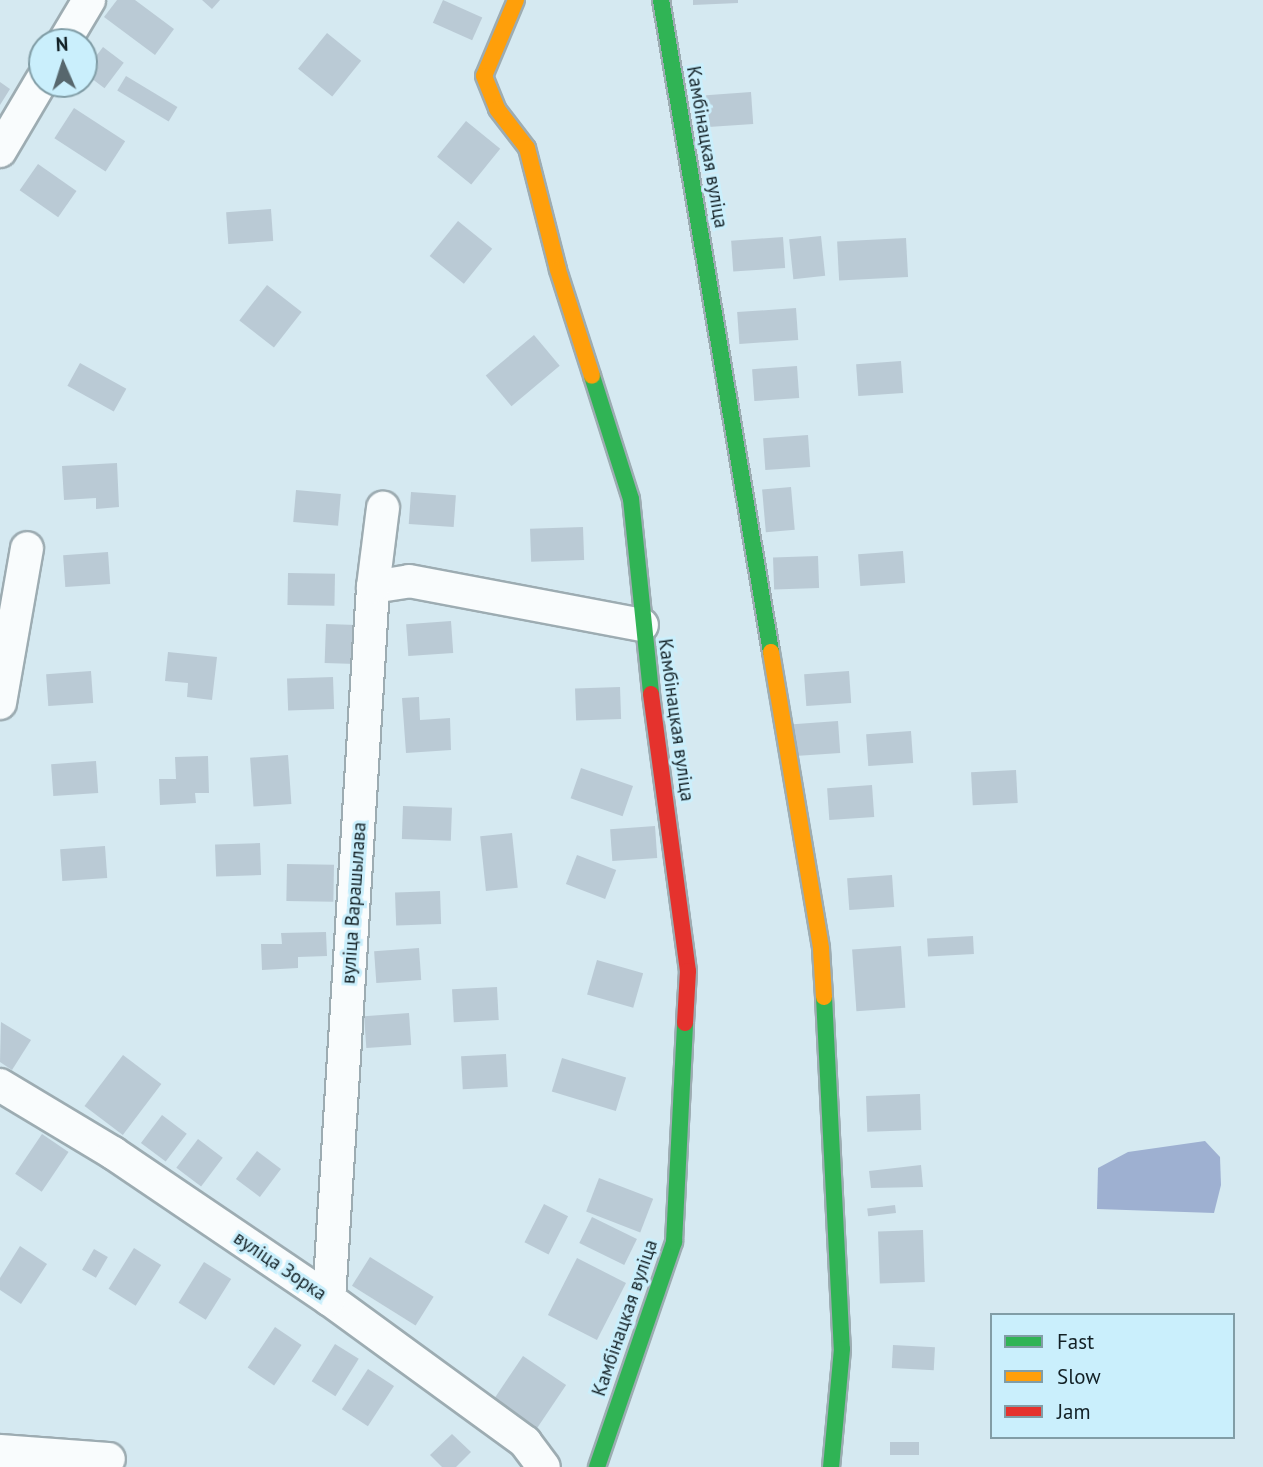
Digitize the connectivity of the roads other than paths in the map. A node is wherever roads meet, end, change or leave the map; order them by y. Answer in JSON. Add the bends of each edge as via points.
{"nodes":[{"id":1,"x":89,"y":0,"type":"edge"},
{"id":2,"x":516,"y":0,"type":"edge"},
{"id":3,"x":661,"y":0,"type":"edge"},
{"id":4,"x":72,"y":28,"type":"edge"},
{"id":5,"x":31,"y":98,"type":"edge"},
{"id":6,"x":0,"y":151,"type":"edge"},
{"id":7,"x":383,"y":508,"type":"dead end"},
{"id":8,"x":27,"y":548,"type":"dead end"},
{"id":9,"x":373,"y":587,"type":"junction"},
{"id":10,"x":642,"y":625,"type":"junction"},
{"id":11,"x":0,"y":703,"type":"edge"},
{"id":12,"x":0,"y":1085,"type":"edge"},
{"id":13,"x":329,"y":1299,"type":"junction"},
{"id":14,"x":0,"y":1451,"type":"edge"},
{"id":15,"x":109,"y":1459,"type":"dead end"},
{"id":16,"x":544,"y":1467,"type":"edge"},
{"id":17,"x":597,"y":1467,"type":"edge"},
{"id":18,"x":831,"y":1467,"type":"edge"}],
"edges":[{"from":1,"to":4,"type":"street"},
{"from":2,"to":10,"type":"street","name":"Камбінацкая вуліца","via":[[484,76],[497,109],[527,148],[558,270],[631,499]]},
{"from":3,"to":18,"type":"street","name":"Камбінацкая вуліца","via":[[821,949],[842,1349]]},
{"from":5,"to":6,"type":"street"},
{"from":7,"to":9,"type":"street","name":"вуліца Варашылава"},
{"from":8,"to":11,"type":"street"},
{"from":9,"to":10,"type":"street","via":[[409,581]]},
{"from":9,"to":13,"type":"street","name":"вуліца Варашылава"},
{"from":10,"to":17,"type":"street","name":"Камбінацкая вуліца","via":[[688,971],[674,1242]]},
{"from":12,"to":13,"type":"street","name":"вуліца Зорка","via":[[113,1153]]},
{"from":13,"to":16,"type":"street","name":"вуліца Зорка","via":[[525,1442]]},
{"from":14,"to":15,"type":"street"}]}
